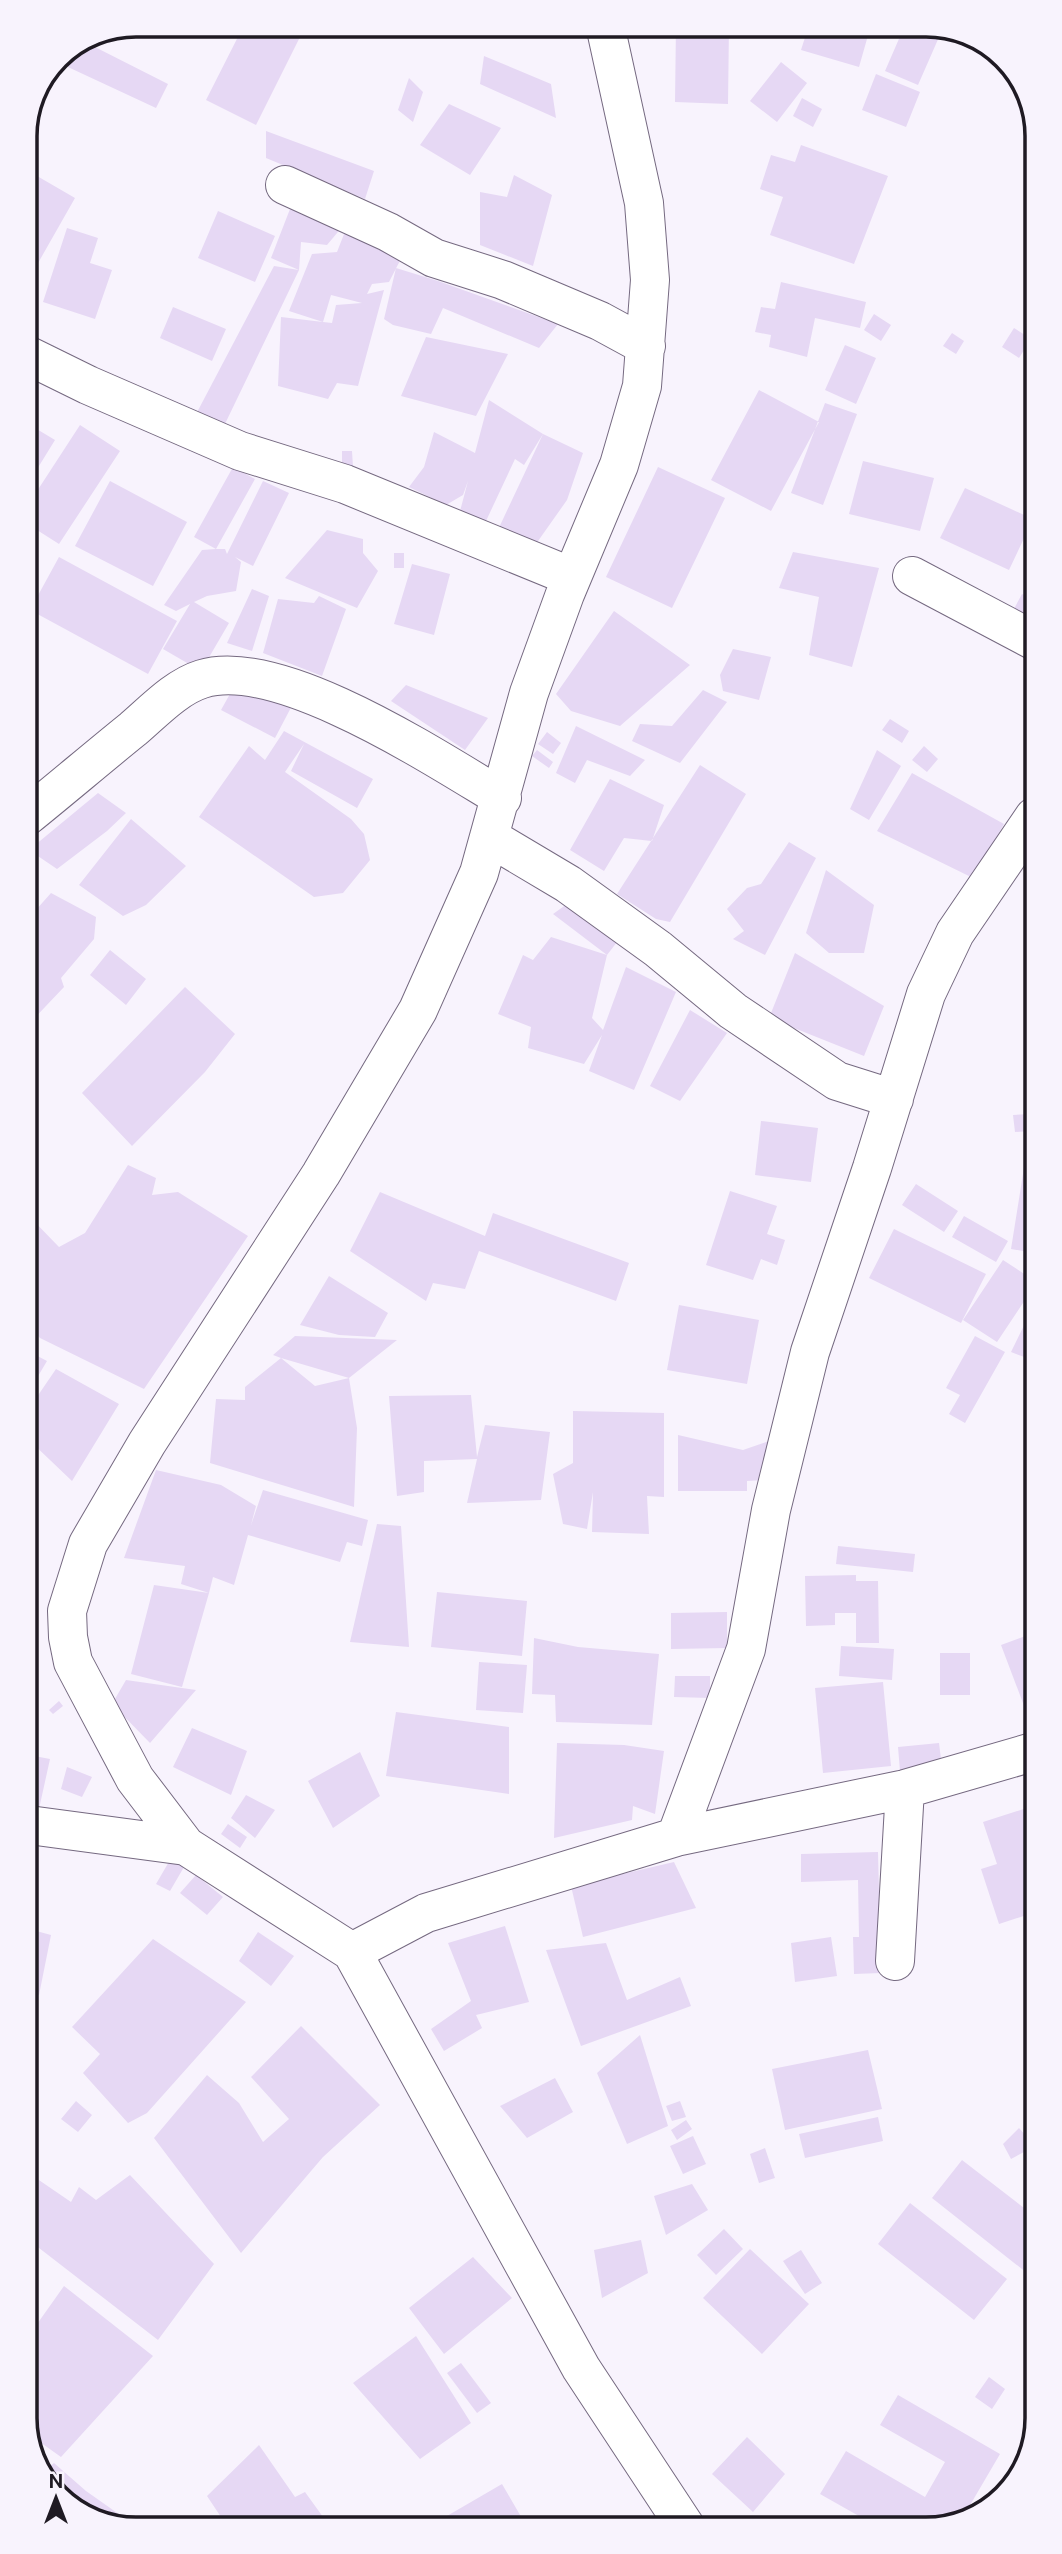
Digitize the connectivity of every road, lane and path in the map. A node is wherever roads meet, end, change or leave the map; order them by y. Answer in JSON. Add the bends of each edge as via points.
{"nodes":[{"id":1,"x":608,"y":37,"type":"edge"},
{"id":2,"x":285,"y":185,"type":"dead end"},
{"id":3,"x":646,"y":346,"type":"junction"},
{"id":4,"x":37,"y":360,"type":"edge"},
{"id":5,"x":912,"y":576,"type":"dead end"},
{"id":6,"x":572,"y":577,"type":"junction"},
{"id":7,"x":1025,"y":636,"type":"edge"},
{"id":8,"x":502,"y":798,"type":"junction"},
{"id":9,"x":37,"y":808,"type":"edge"},
{"id":10,"x":489,"y":837,"type":"junction"},
{"id":11,"x":1022,"y":855,"type":"edge"},
{"id":12,"x":894,"y":1100,"type":"junction"},
{"id":13,"x":1025,"y":1754,"type":"edge"},
{"id":14,"x":905,"y":1789,"type":"junction"},
{"id":15,"x":37,"y":1826,"type":"edge"},
{"id":16,"x":676,"y":1837,"type":"junction"},
{"id":17,"x":187,"y":1846,"type":"junction"},
{"id":18,"x":352,"y":1952,"type":"junction"},
{"id":19,"x":895,"y":1961,"type":"dead end"},
{"id":20,"x":679,"y":2517,"type":"edge"}],
"edges":[{"from":1,"to":3,"type":"street","via":[[644,202],[650,279]]},
{"from":2,"to":3,"type":"street","via":[[434,258],[503,279]]},
{"from":3,"to":6,"type":"street","via":[[642,386],[619,465]]},
{"from":4,"to":6,"type":"street","via":[[240,451],[345,484]]},
{"from":5,"to":7,"type":"street"},
{"from":6,"to":8,"type":"street","via":[[529,693]]},
{"from":8,"to":9,"type":"street","via":[[354,715],[279,683],[223,675],[185,687]]},
{"from":8,"to":10,"type":"street"},
{"from":10,"to":12,"type":"street","via":[[568,884],[733,1011],[838,1081]]},
{"from":10,"to":17,"type":"street","via":[[479,873],[418,1010],[321,1174],[147,1443],[88,1544],[77,1573],[68,1611],[73,1662],[135,1779]]},
{"from":11,"to":12,"type":"street","via":[[955,933],[926,994]]},
{"from":12,"to":16,"type":"street","via":[[810,1352],[771,1510],[746,1649]]},
{"from":13,"to":14,"type":"street"},
{"from":14,"to":16,"type":"street"},
{"from":14,"to":19,"type":"street"},
{"from":15,"to":17,"type":"street"},
{"from":16,"to":18,"type":"street","via":[[426,1913]]},
{"from":17,"to":18,"type":"street"},
{"from":18,"to":20,"type":"street","via":[[581,2368]]}]}
